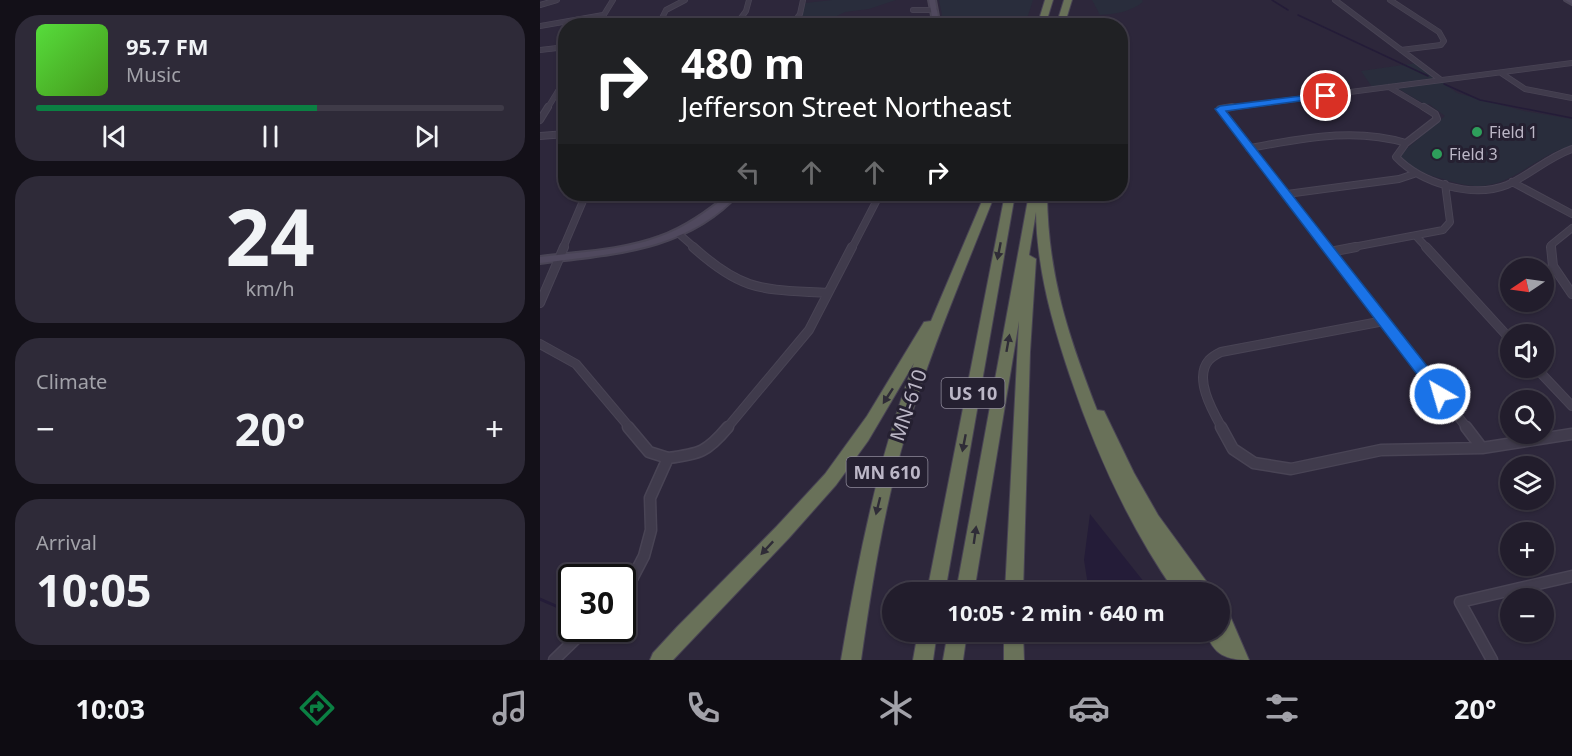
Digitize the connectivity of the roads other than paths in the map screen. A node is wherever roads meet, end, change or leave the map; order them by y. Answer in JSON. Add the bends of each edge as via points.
{"nodes":[{"id":1,"x":557,"y":0,"type":"edge"},
{"id":2,"x":613,"y":0,"type":"edge"},
{"id":3,"x":685,"y":0,"type":"edge"},
{"id":4,"x":749,"y":0,"type":"edge"},
{"id":5,"x":803,"y":0,"type":"edge"},
{"id":6,"x":933,"y":0,"type":"edge"},
{"id":7,"x":1049,"y":0,"type":"edge"},
{"id":8,"x":1068,"y":0,"type":"edge"},
{"id":9,"x":1335,"y":0,"type":"edge"},
{"id":10,"x":1390,"y":0,"type":"edge"},
{"id":11,"x":540,"y":5,"type":"edge"},
{"id":12,"x":913,"y":10,"type":"dead end"},
{"id":13,"x":935,"y":10,"type":"junction"},
{"id":14,"x":603,"y":15,"type":"junction"},
{"id":15,"x":586,"y":18,"type":"edge"},
{"id":16,"x":601,"y":18,"type":"edge"},
{"id":17,"x":662,"y":18,"type":"edge"},
{"id":18,"x":742,"y":18,"type":"edge"},
{"id":19,"x":797,"y":18,"type":"edge"},
{"id":20,"x":934,"y":18,"type":"edge"},
{"id":21,"x":1043,"y":18,"type":"edge"},
{"id":22,"x":1062,"y":18,"type":"edge"},
{"id":23,"x":558,"y":23,"type":"edge"},
{"id":24,"x":540,"y":26,"type":"edge"},
{"id":25,"x":558,"y":48,"type":"edge"},
{"id":26,"x":540,"y":50,"type":"edge"},
{"id":27,"x":1401,"y":50,"type":"junction"},
{"id":28,"x":1572,"y":63,"type":"edge"},
{"id":29,"x":1501,"y":72,"type":"junction"},
{"id":30,"x":1442,"y":80,"type":"junction"},
{"id":31,"x":1389,"y":87,"type":"junction"},
{"id":32,"x":558,"y":91,"type":"edge"},
{"id":33,"x":1572,"y":98,"type":"edge"},
{"id":34,"x":540,"y":120,"type":"edge"},
{"id":35,"x":558,"y":135,"type":"edge"},
{"id":36,"x":540,"y":136,"type":"edge"},
{"id":37,"x":1406,"y":143,"type":"junction"},
{"id":38,"x":1249,"y":148,"type":"junction"},
{"id":39,"x":1572,"y":149,"type":"edge"},
{"id":40,"x":1414,"y":174,"type":"junction"},
{"id":41,"x":1512,"y":182,"type":"junction"},
{"id":42,"x":1445,"y":184,"type":"junction"},
{"id":43,"x":1287,"y":194,"type":"junction"},
{"id":44,"x":583,"y":201,"type":"edge"},
{"id":45,"x":726,"y":201,"type":"edge"},
{"id":46,"x":876,"y":201,"type":"edge"},
{"id":47,"x":987,"y":201,"type":"edge"},
{"id":48,"x":1009,"y":201,"type":"edge"},
{"id":49,"x":1033,"y":201,"type":"edge"},
{"id":50,"x":1042,"y":201,"type":"edge"},
{"id":51,"x":1571,"y":211,"type":"edge"},
{"id":52,"x":1031,"y":215,"type":"junction"},
{"id":53,"x":1572,"y":228,"type":"edge"},
{"id":54,"x":678,"y":233,"type":"junction"},
{"id":55,"x":1416,"y":236,"type":"junction"},
{"id":56,"x":1330,"y":252,"type":"junction"},
{"id":57,"x":559,"y":257,"type":"junction"},
{"id":58,"x":540,"y":260,"type":"edge"},
{"id":59,"x":949,"y":291,"type":"junction"},
{"id":60,"x":828,"y":293,"type":"junction"},
{"id":61,"x":1572,"y":294,"type":"edge"},
{"id":62,"x":540,"y":303,"type":"edge"},
{"id":63,"x":1384,"y":321,"type":"junction"},
{"id":64,"x":1500,"y":328,"type":"edge"},
{"id":65,"x":540,"y":344,"type":"edge"},
{"id":66,"x":1072,"y":363,"type":"junction"},
{"id":67,"x":1545,"y":378,"type":"edge"},
{"id":68,"x":1572,"y":406,"type":"edge"},
{"id":69,"x":1572,"y":434,"type":"edge"},
{"id":70,"x":1482,"y":448,"type":"junction"},
{"id":71,"x":668,"y":458,"type":"junction"},
{"id":72,"x":636,"y":571,"type":"edge"},
{"id":73,"x":1572,"y":576,"type":"edge"},
{"id":74,"x":938,"y":582,"type":"edge"},
{"id":75,"x":967,"y":582,"type":"edge"},
{"id":76,"x":1014,"y":582,"type":"edge"},
{"id":77,"x":1179,"y":582,"type":"edge"},
{"id":78,"x":1195,"y":582,"type":"edge"},
{"id":79,"x":1230,"y":640,"type":"edge"},
{"id":80,"x":573,"y":642,"type":"edge"},
{"id":81,"x":926,"y":642,"type":"edge"},
{"id":82,"x":956,"y":642,"type":"edge"},
{"id":83,"x":1014,"y":642,"type":"edge"},
{"id":84,"x":1223,"y":642,"type":"edge"},
{"id":85,"x":554,"y":660,"type":"edge"},
{"id":86,"x":660,"y":660,"type":"edge"},
{"id":87,"x":851,"y":660,"type":"edge"},
{"id":88,"x":923,"y":660,"type":"edge"},
{"id":89,"x":952,"y":660,"type":"edge"},
{"id":90,"x":1014,"y":660,"type":"edge"},
{"id":91,"x":1238,"y":660,"type":"edge"},
{"id":92,"x":1492,"y":660,"type":"edge"}],
"edges":[{"from":1,"to":11,"type":"street"},
{"from":2,"to":14,"type":"street"},
{"from":3,"to":17,"type":"street","via":[[666,10]]},
{"from":4,"to":18,"type":"street"},
{"from":5,"to":19,"type":"street"},
{"from":6,"to":13,"type":"street"},
{"from":7,"to":21,"type":"highway"},
{"from":8,"to":22,"type":"highway"},
{"from":9,"to":27,"type":"street"},
{"from":10,"to":27,"type":"street","via":[[1439,32],[1444,41],[1442,45]]},
{"from":12,"to":13,"type":"street"},
{"from":13,"to":20,"type":"street"},
{"from":14,"to":15,"type":"street"},
{"from":14,"to":16,"type":"street"},
{"from":23,"to":24,"type":"street"},
{"from":25,"to":26,"type":"street"},
{"from":27,"to":30,"type":"street"},
{"from":28,"to":29,"type":"street"},
{"from":29,"to":30,"type":"street"},
{"from":29,"to":33,"type":"street","via":[[1525,89]]},
{"from":30,"to":31,"type":"street"},
{"from":31,"to":37,"type":"street","via":[[1435,114],[1437,119]]},
{"from":31,"to":38,"type":"street","via":[[1220,109]]},
{"from":32,"to":34,"type":"street"},
{"from":35,"to":36,"type":"street"},
{"from":37,"to":38,"type":"street","via":[[1372,133]]},
{"from":37,"to":40,"type":"street","via":[[1396,157]]},
{"from":38,"to":43,"type":"street"},
{"from":39,"to":41,"type":"street"},
{"from":40,"to":42,"type":"street"},
{"from":40,"to":43,"type":"street"},
{"from":41,"to":42,"type":"street","via":[[1480,188]]},
{"from":41,"to":51,"type":"street"},
{"from":42,"to":55,"type":"street","via":[[1450,222],[1443,230]]},
{"from":43,"to":56,"type":"street"},
{"from":44,"to":57,"type":"street"},
{"from":45,"to":54,"type":"street"},
{"from":46,"to":60,"type":"street"},
{"from":47,"to":59,"type":"highway","name":"MN-610","number":"MN 610"},
{"from":48,"to":74,"type":"highway","number":"US 10","one_way":true},
{"from":49,"to":52,"type":"highway","number":"US 10"},
{"from":50,"to":66,"type":"highway","via":[[1046,267]]},
{"from":75,"to":52,"type":"highway","number":"US 10","one_way":true},
{"from":52,"to":76,"type":"highway"},
{"from":53,"to":61,"type":"street","via":[[1551,245],[1553,266]]},
{"from":54,"to":57,"type":"street","via":[[645,244]]},
{"from":54,"to":60,"type":"street","via":[[742,282]]},
{"from":55,"to":56,"type":"street"},
{"from":55,"to":64,"type":"street"},
{"from":56,"to":63,"type":"street"},
{"from":57,"to":58,"type":"street"},
{"from":57,"to":62,"type":"street"},
{"from":59,"to":86,"type":"highway","one_way":true,"via":[[851,452],[801,511]]},
{"from":59,"to":87,"type":"highway","name":"MN-610","number":"MN 610","one_way":true,"via":[[908,400],[879,500]]},
{"from":60,"to":71,"type":"street","via":[[808,330],[712,446]]},
{"from":63,"to":70,"type":"street"},
{"from":63,"to":70,"type":"street","via":[[1221,352],[1208,361],[1203,374],[1207,401],[1233,449],[1254,464],[1291,469],[1380,450]]},
{"from":65,"to":71,"type":"street","via":[[576,364],[649,452]]},
{"from":66,"to":77,"type":"highway","via":[[1110,465]]},
{"from":66,"to":78,"type":"highway","via":[[1152,521]]},
{"from":67,"to":68,"type":"street"},
{"from":69,"to":70,"type":"street"},
{"from":71,"to":72,"type":"street","via":[[650,498],[651,530]]},
{"from":73,"to":92,"type":"street","via":[[1460,602]]},
{"from":79,"to":91,"type":"highway"},
{"from":80,"to":85,"type":"street"},
{"from":81,"to":88,"type":"highway"},
{"from":82,"to":89,"type":"highway"},
{"from":83,"to":90,"type":"highway"},
{"from":84,"to":91,"type":"highway"}]}
